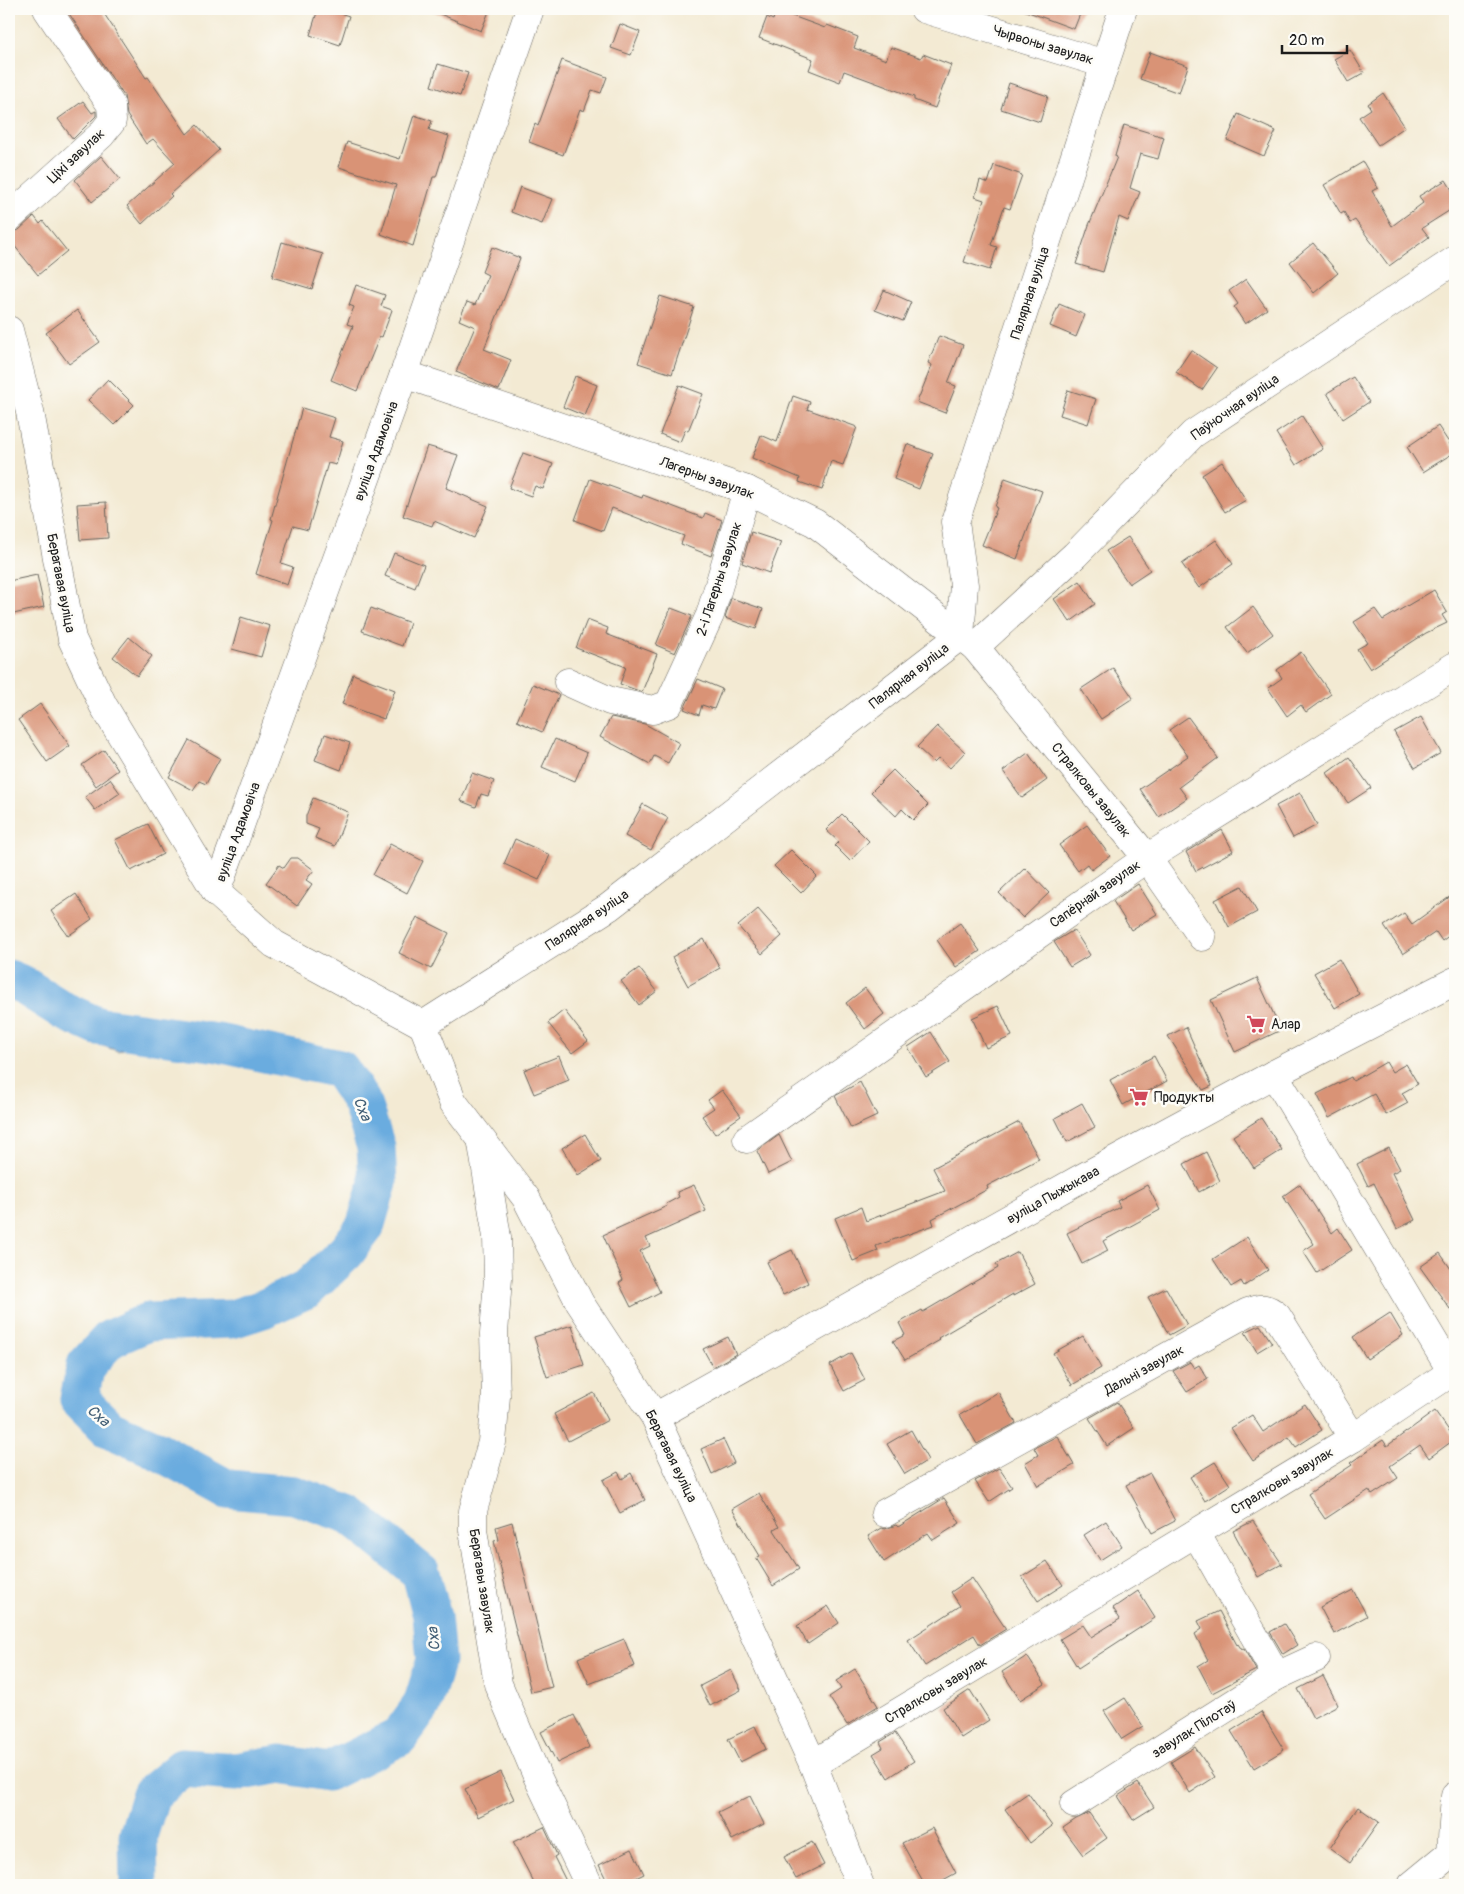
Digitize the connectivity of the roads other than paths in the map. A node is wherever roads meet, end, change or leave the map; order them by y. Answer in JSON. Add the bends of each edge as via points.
{"nodes":[{"id":1,"x":47,"y":9,"type":"edge"},
{"id":2,"x":530,"y":9,"type":"edge"},
{"id":3,"x":924,"y":9,"type":"edge"},
{"id":4,"x":1124,"y":9,"type":"edge"},
{"id":5,"x":1105,"y":64,"type":"junction"},
{"id":6,"x":9,"y":218,"type":"edge"},
{"id":7,"x":1455,"y":260,"type":"edge"},
{"id":8,"x":9,"y":330,"type":"edge"},
{"id":9,"x":404,"y":374,"type":"junction"},
{"id":10,"x":747,"y":490,"type":"junction"},
{"id":11,"x":968,"y":642,"type":"junction"},
{"id":12,"x":1455,"y":666,"type":"edge"},
{"id":13,"x":568,"y":682,"type":"dead end"},
{"id":14,"x":1147,"y":858,"type":"junction"},
{"id":15,"x":216,"y":892,"type":"junction"},
{"id":16,"x":1202,"y":938,"type":"dead end"},
{"id":17,"x":1455,"y":981,"type":"edge"},
{"id":18,"x":423,"y":1025,"type":"junction"},
{"id":19,"x":1274,"y":1074,"type":"junction"},
{"id":20,"x":747,"y":1139,"type":"dead end"},
{"id":21,"x":481,"y":1140,"type":"junction"},
{"id":22,"x":1454,"y":1372,"type":"edge"},
{"id":23,"x":655,"y":1417,"type":"junction"},
{"id":24,"x":1354,"y":1438,"type":"junction"},
{"id":25,"x":885,"y":1513,"type":"dead end"},
{"id":26,"x":1196,"y":1533,"type":"junction"},
{"id":27,"x":1316,"y":1658,"type":"dead end"},
{"id":28,"x":1277,"y":1676,"type":"junction"},
{"id":29,"x":813,"y":1764,"type":"junction"},
{"id":30,"x":1455,"y":1796,"type":"edge"},
{"id":31,"x":1074,"y":1804,"type":"dead end"},
{"id":32,"x":1453,"y":1853,"type":"edge"},
{"id":33,"x":589,"y":1885,"type":"edge"},
{"id":34,"x":860,"y":1885,"type":"edge"},
{"id":35,"x":1412,"y":1885,"type":"edge"}],
"edges":[{"from":1,"to":6,"type":"street","name":"Ціхі завулак","via":[[112,105],[112,121],[101,135]]},
{"from":2,"to":9,"type":"street","name":"вуліца Адамовіча"},
{"from":3,"to":5,"type":"street","name":"Чырвоны завулак"},
{"from":4,"to":5,"type":"street","name":"Палярная вуліца"},
{"from":5,"to":11,"type":"street","name":"Палярная вуліца","via":[[955,522]]},
{"from":7,"to":11,"type":"street","name":"Паўночная вуліца","via":[[1193,434],[1075,555]]},
{"from":8,"to":15,"type":"street","name":"Берагавая вуліца","via":[[30,412],[72,639],[102,706]]},
{"from":9,"to":10,"type":"street","name":"Лагерны завулак"},
{"from":9,"to":15,"type":"street","name":"вуліца Адамовіча"},
{"from":10,"to":11,"type":"street","name":"Лагерны завулак","via":[[815,523]]},
{"from":10,"to":13,"type":"street","name":"2-і Лагерны завулак","via":[[710,616],[669,704],[652,710],[610,701]]},
{"from":11,"to":14,"type":"street","name":"Стралковы завулак"},
{"from":11,"to":18,"type":"street","name":"Палярная вуліца","via":[[609,907]]},
{"from":12,"to":14,"type":"street","name":"Сапёрнай завулак"},
{"from":14,"to":16,"type":"street","name":"Стралковы завулак"},
{"from":14,"to":20,"type":"street","name":"Сапёрнай завулак"},
{"from":15,"to":18,"type":"street","name":"Берагавая вуліца","via":[[274,944]]},
{"from":17,"to":19,"type":"street","name":"вуліца Пыжыкава"},
{"from":18,"to":21,"type":"street","name":"Берагавая вуліца","via":[[452,1102]]},
{"from":19,"to":22,"type":"street","name":"Стралковы завулак"},
{"from":19,"to":23,"type":"street","name":"вуліца Пыжыкава"},
{"from":21,"to":23,"type":"street","name":"Берагавая вуліца","via":[[526,1198],[580,1303]]},
{"from":21,"to":33,"type":"street","name":"Берагавы завулак","via":[[497,1237],[496,1396],[492,1442],[473,1511],[473,1530],[498,1684]]},
{"from":22,"to":24,"type":"street","name":"Стралковы завулак"},
{"from":23,"to":29,"type":"street","name":"Берагавая вуліца"},
{"from":24,"to":25,"type":"street","name":"Дальні завулак","via":[[1277,1316],[1259,1307]]},
{"from":24,"to":26,"type":"street","name":"Стралковы завулак"},
{"from":26,"to":28,"type":"street"},
{"from":26,"to":29,"type":"street","name":"Стралковы завулак"},
{"from":27,"to":28,"type":"street","name":"завулак Пілотаў"},
{"from":28,"to":31,"type":"street","name":"завулак Пілотаў"},
{"from":29,"to":34,"type":"street","name":"Берагавая вуліца"},
{"from":30,"to":32,"type":"street"},
{"from":32,"to":35,"type":"street"}]}
